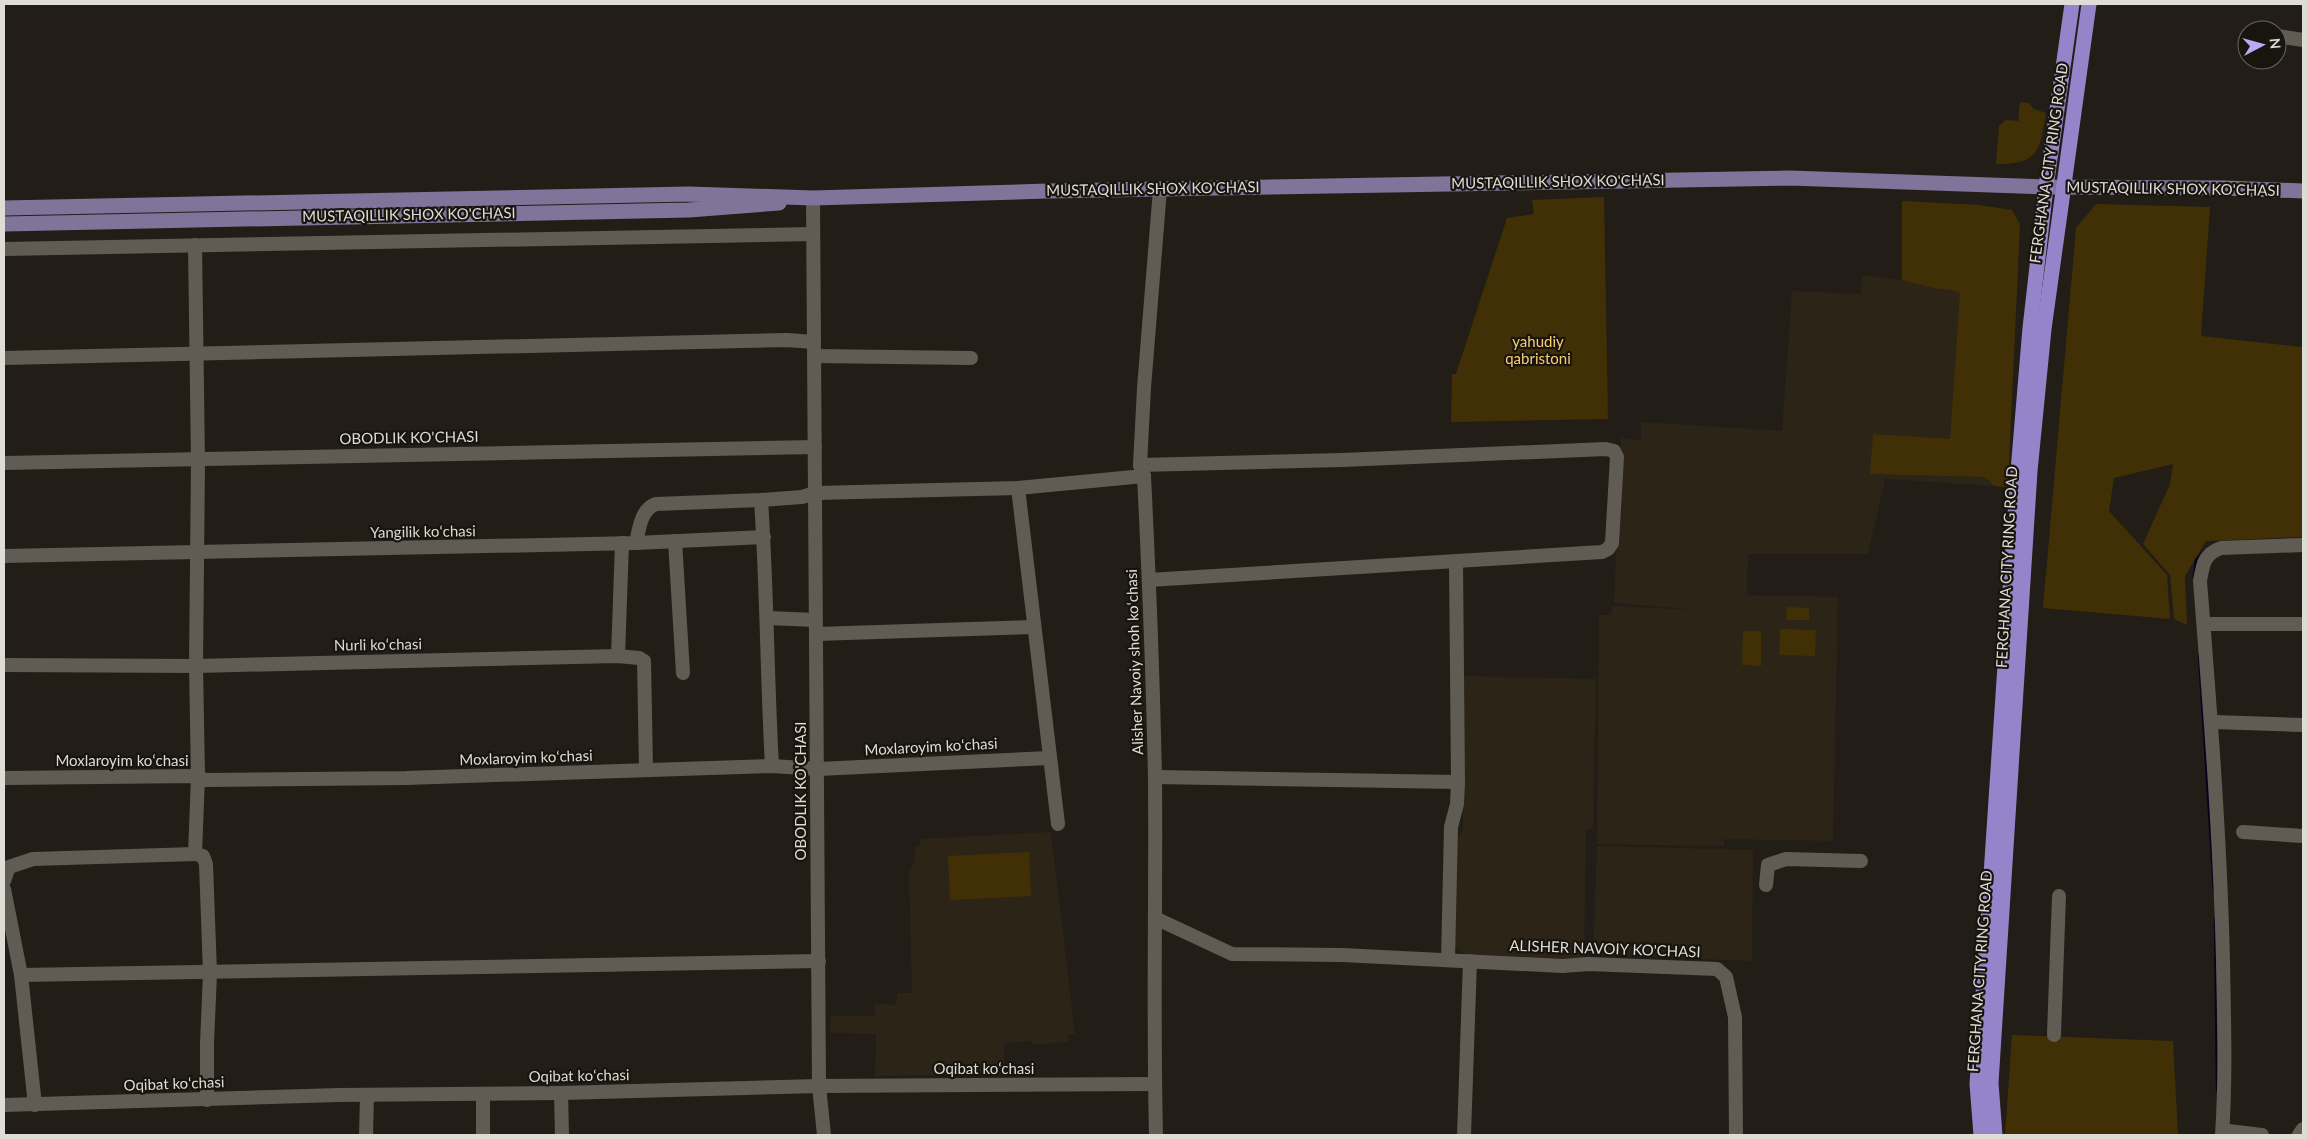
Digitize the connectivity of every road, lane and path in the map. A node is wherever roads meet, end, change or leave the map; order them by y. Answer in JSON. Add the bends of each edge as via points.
{"nodes":[{"id":1,"x":2072,"y":4,"type":"edge"},
{"id":2,"x":2089,"y":4,"type":"edge"},
{"id":3,"x":2287,"y":38,"type":"edge"},
{"id":4,"x":2303,"y":40,"type":"edge"},
{"id":5,"x":2063,"y":186,"type":"junction"},
{"id":6,"x":2046,"y":187,"type":"junction"},
{"id":7,"x":1160,"y":189,"type":"junction"},
{"id":8,"x":2303,"y":192,"type":"edge"},
{"id":9,"x":813,"y":198,"type":"junction"},
{"id":10,"x":140,"y":205,"type":"junction"},
{"id":11,"x":4,"y":208,"type":"edge"},
{"id":12,"x":140,"y":220,"type":"junction"},
{"id":13,"x":4,"y":224,"type":"edge"},
{"id":14,"x":813,"y":234,"type":"junction"},
{"id":15,"x":195,"y":245,"type":"junction"},
{"id":16,"x":4,"y":249,"type":"edge"},
{"id":17,"x":814,"y":349,"type":"junction"},
{"id":18,"x":198,"y":354,"type":"junction"},
{"id":19,"x":4,"y":358,"type":"edge"},
{"id":20,"x":971,"y":358,"type":"dead end"},
{"id":21,"x":815,"y":447,"type":"junction"},
{"id":22,"x":198,"y":461,"type":"junction"},
{"id":23,"x":4,"y":463,"type":"edge"},
{"id":24,"x":1142,"y":470,"type":"junction"},
{"id":25,"x":1018,"y":488,"type":"junction"},
{"id":26,"x":815,"y":493,"type":"junction"},
{"id":27,"x":761,"y":500,"type":"junction"},
{"id":28,"x":764,"y":537,"type":"junction"},
{"id":29,"x":675,"y":541,"type":"junction"},
{"id":30,"x":629,"y":543,"type":"junction"},
{"id":31,"x":2303,"y":546,"type":"edge"},
{"id":32,"x":198,"y":553,"type":"junction"},
{"id":33,"x":4,"y":556,"type":"edge"},
{"id":34,"x":1456,"y":562,"type":"junction"},
{"id":35,"x":1149,"y":580,"type":"junction"},
{"id":36,"x":768,"y":618,"type":"junction"},
{"id":37,"x":815,"y":620,"type":"junction"},
{"id":38,"x":2207,"y":624,"type":"junction"},
{"id":39,"x":2303,"y":624,"type":"edge"},
{"id":40,"x":1033,"y":627,"type":"junction"},
{"id":41,"x":816,"y":634,"type":"junction"},
{"id":42,"x":618,"y":656,"type":"junction"},
{"id":43,"x":4,"y":665,"type":"edge"},
{"id":44,"x":196,"y":666,"type":"junction"},
{"id":45,"x":683,"y":673,"type":"dead end"},
{"id":46,"x":2214,"y":722,"type":"junction"},
{"id":47,"x":2303,"y":725,"type":"edge"},
{"id":48,"x":1050,"y":758,"type":"junction"},
{"id":49,"x":772,"y":766,"type":"junction"},
{"id":50,"x":646,"y":769,"type":"junction"},
{"id":51,"x":818,"y":769,"type":"junction"},
{"id":52,"x":198,"y":776,"type":"junction"},
{"id":53,"x":1155,"y":777,"type":"junction"},
{"id":54,"x":4,"y":778,"type":"edge"},
{"id":55,"x":1458,"y":782,"type":"junction"},
{"id":56,"x":1058,"y":824,"type":"dead end"},
{"id":57,"x":2243,"y":832,"type":"dead end"},
{"id":58,"x":2303,"y":836,"type":"edge"},
{"id":59,"x":195,"y":854,"type":"junction"},
{"id":60,"x":1861,"y":862,"type":"dead end"},
{"id":61,"x":4,"y":881,"type":"edge"},
{"id":62,"x":1766,"y":885,"type":"dead end"},
{"id":63,"x":4,"y":888,"type":"edge"},
{"id":64,"x":2059,"y":896,"type":"dead end"},
{"id":65,"x":1155,"y":918,"type":"junction"},
{"id":66,"x":1448,"y":960,"type":"junction"},
{"id":67,"x":819,"y":961,"type":"junction"},
{"id":68,"x":1470,"y":961,"type":"junction"},
{"id":69,"x":210,"y":973,"type":"junction"},
{"id":70,"x":21,"y":975,"type":"junction"},
{"id":71,"x":2054,"y":1034,"type":"dead end"},
{"id":72,"x":1155,"y":1084,"type":"junction"},
{"id":73,"x":1977,"y":1084,"type":"junction"},
{"id":74,"x":820,"y":1086,"type":"junction"},
{"id":75,"x":561,"y":1093,"type":"junction"},
{"id":76,"x":483,"y":1094,"type":"junction"},
{"id":77,"x":367,"y":1095,"type":"junction"},
{"id":78,"x":207,"y":1100,"type":"junction"},
{"id":79,"x":35,"y":1104,"type":"junction"},
{"id":80,"x":4,"y":1105,"type":"edge"},
{"id":81,"x":2303,"y":1129,"type":"edge"},
{"id":82,"x":2225,"y":1132,"type":"edge"},
{"id":83,"x":366,"y":1135,"type":"edge"},
{"id":84,"x":483,"y":1135,"type":"edge"},
{"id":85,"x":562,"y":1135,"type":"edge"},
{"id":86,"x":824,"y":1135,"type":"edge"},
{"id":87,"x":1156,"y":1135,"type":"edge"},
{"id":88,"x":1464,"y":1135,"type":"edge"},
{"id":89,"x":1736,"y":1135,"type":"edge"},
{"id":90,"x":1972,"y":1135,"type":"edge"},
{"id":91,"x":1981,"y":1135,"type":"edge"},
{"id":92,"x":1995,"y":1135,"type":"edge"},
{"id":93,"x":2262,"y":1135,"type":"edge"},
{"id":94,"x":2299,"y":1135,"type":"edge"}],
"edges":[{"from":1,"to":6,"type":"highway","name":"FERGHANA CITY RING ROAD"},
{"from":2,"to":5,"type":"highway","name":"FERGHANA CITY RING ROAD"},
{"from":3,"to":4,"type":"street"},
{"from":5,"to":6,"type":"main road","name":"MUSTAQILLIK SHOX KO'CHASI"},
{"from":5,"to":8,"type":"main road","name":"MUSTAQILLIK SHOX KO'CHASI"},
{"from":5,"to":92,"type":"highway","name":"FERGHANA CITY RING ROAD","via":[[2030,471],[1990,1083]]},
{"from":6,"to":7,"type":"main road","name":"MUSTAQILLIK SHOX KO'CHASI","via":[[1790,178]]},
{"from":6,"to":73,"type":"highway","name":"FERGHANA CITY RING ROAD","via":[[2018,470]]},
{"from":7,"to":9,"type":"main road","name":"MUSTAQILLIK SHOX KO'CHASI"},
{"from":7,"to":24,"type":"street","name":"Alisher Navoiy shoh koʻchasi","via":[[1144,388]]},
{"from":9,"to":10,"type":"main road","name":"MUSTAQILLIK SHOX KO'CHASI","via":[[689,194]]},
{"from":9,"to":12,"type":"main road","name":"MUSTAQILLIK SHOX KO'CHASI","via":[[689,210]]},
{"from":9,"to":14,"type":"street","name":"OBODLIK KO'CHASI"},
{"from":10,"to":11,"type":"main road","name":"MUSTAQILLIK SHOX KO'CHASI"},
{"from":10,"to":12,"type":"main road"},
{"from":12,"to":13,"type":"main road","name":"MUSTAQILLIK SHOX KO'CHASI"},
{"from":14,"to":15,"type":"street"},
{"from":14,"to":17,"type":"street","name":"OBODLIK KO'CHASI"},
{"from":15,"to":16,"type":"street"},
{"from":15,"to":18,"type":"street"},
{"from":17,"to":18,"type":"street","via":[[786,340]]},
{"from":17,"to":20,"type":"street"},
{"from":17,"to":21,"type":"street","name":"OBODLIK KO'CHASI"},
{"from":18,"to":19,"type":"street"},
{"from":18,"to":22,"type":"street"},
{"from":21,"to":22,"type":"street","name":"OBODLIK KO'CHASI","via":[[393,454]]},
{"from":21,"to":26,"type":"street","name":"OBODLIK KO'CHASI"},
{"from":22,"to":23,"type":"street","name":"OBODLIK KO'CHASI"},
{"from":22,"to":32,"type":"street"},
{"from":24,"to":25,"type":"street"},
{"from":24,"to":34,"type":"street","via":[[1614,451],[1617,457],[1612,544],[1608,549]]},
{"from":24,"to":35,"type":"street","name":"Alisher Navoiy shoh koʻchasi"},
{"from":25,"to":26,"type":"street"},
{"from":25,"to":40,"type":"street"},
{"from":26,"to":27,"type":"street"},
{"from":26,"to":37,"type":"street","name":"OBODLIK KO'CHASI"},
{"from":27,"to":28,"type":"street"},
{"from":27,"to":30,"type":"street","via":[[656,504],[644,513]]},
{"from":28,"to":29,"type":"street","name":"Yangilik koʻchasi"},
{"from":28,"to":36,"type":"street"},
{"from":29,"to":30,"type":"street","name":"Yangilik koʻchasi"},
{"from":29,"to":45,"type":"street"},
{"from":30,"to":32,"type":"street","name":"Yangilik koʻchasi"},
{"from":30,"to":42,"type":"street"},
{"from":31,"to":38,"type":"street","via":[[2222,550],[2212,555],[2204,575]]},
{"from":31,"to":82,"type":"street","via":[[2212,551],[2204,558],[2200,581],[2222,907]]},
{"from":32,"to":33,"type":"street","name":"Yangilik koʻchasi"},
{"from":32,"to":44,"type":"street"},
{"from":34,"to":35,"type":"street"},
{"from":34,"to":55,"type":"street"},
{"from":35,"to":53,"type":"street","name":"Alisher Navoiy shoh koʻchasi"},
{"from":36,"to":37,"type":"street"},
{"from":36,"to":49,"type":"street","via":[[766,672]]},
{"from":37,"to":41,"type":"street","name":"OBODLIK KO'CHASI"},
{"from":38,"to":39,"type":"street"},
{"from":38,"to":46,"type":"street"},
{"from":40,"to":41,"type":"street"},
{"from":40,"to":48,"type":"street"},
{"from":41,"to":51,"type":"street","name":"OBODLIK KO'CHASI"},
{"from":42,"to":44,"type":"street","name":"Nurli koʻchasi"},
{"from":42,"to":50,"type":"street","name":"Nurli koʻchasi","via":[[644,661]]},
{"from":43,"to":44,"type":"street","name":"Nurli koʻchasi"},
{"from":44,"to":52,"type":"street"},
{"from":46,"to":47,"type":"street"},
{"from":46,"to":82,"type":"street","via":[[2227,1004]]},
{"from":48,"to":51,"type":"street","name":"Moxlaroyim koʻchasi"},
{"from":48,"to":56,"type":"street"},
{"from":49,"to":50,"type":"street","name":"Moxlaroyim koʻchasi"},
{"from":49,"to":51,"type":"street","name":"Moxlaroyim koʻchasi"},
{"from":50,"to":52,"type":"street","name":"Moxlaroyim koʻchasi","via":[[406,778],[205,780]]},
{"from":51,"to":67,"type":"street","name":"OBODLIK KO'CHASI"},
{"from":52,"to":54,"type":"street","name":"Moxlaroyim koʻchasi"},
{"from":52,"to":59,"type":"street"},
{"from":53,"to":55,"type":"street"},
{"from":53,"to":65,"type":"street","name":"Alisher Navoiy shoh koʻchasi"},
{"from":55,"to":66,"type":"street","via":[[1451,827]]},
{"from":57,"to":58,"type":"street"},
{"from":59,"to":61,"type":"street","via":[[33,859],[10,867]]},
{"from":59,"to":69,"type":"street","via":[[205,859]]},
{"from":60,"to":62,"type":"street","via":[[1786,859],[1768,865]]},
{"from":63,"to":70,"type":"street"},
{"from":64,"to":71,"type":"street"},
{"from":65,"to":66,"type":"street","name":"ALISHER NAVOIY KO'CHASI","via":[[1232,954]]},
{"from":65,"to":72,"type":"street","name":"Alisher Navoiy shoh koʻchasi"},
{"from":66,"to":68,"type":"street","name":"ALISHER NAVOIY KO'CHASI"},
{"from":67,"to":69,"type":"street"},
{"from":67,"to":74,"type":"street","name":"OBODLIK KO'CHASI"},
{"from":68,"to":88,"type":"street"},
{"from":68,"to":89,"type":"street","name":"ALISHER NAVOIY KO'CHASI","via":[[1717,969],[1726,977],[1735,1017]]},
{"from":69,"to":70,"type":"street"},
{"from":69,"to":78,"type":"street"},
{"from":70,"to":79,"type":"street"},
{"from":72,"to":74,"type":"street","name":"Oqibat koʻchasi"},
{"from":72,"to":87,"type":"street","name":"Alisher Navoiy shoh koʻchasi"},
{"from":73,"to":90,"type":"highway"},
{"from":73,"to":91,"type":"highway","name":"FERGHANA CITY RING ROAD"},
{"from":74,"to":75,"type":"street","name":"Oqibat koʻchasi"},
{"from":74,"to":86,"type":"street","name":"OBODLIK KO'CHASI"},
{"from":75,"to":76,"type":"street","name":"Oqibat koʻchasi"},
{"from":75,"to":85,"type":"street"},
{"from":76,"to":77,"type":"street","name":"Oqibat koʻchasi"},
{"from":76,"to":84,"type":"street"},
{"from":77,"to":78,"type":"street","name":"Oqibat koʻchasi"},
{"from":77,"to":83,"type":"street"},
{"from":78,"to":79,"type":"street","name":"Oqibat koʻchasi"},
{"from":79,"to":80,"type":"street","name":"Oqibat koʻchasi"},
{"from":81,"to":94,"type":"street"},
{"from":82,"to":93,"type":"street"}]}
